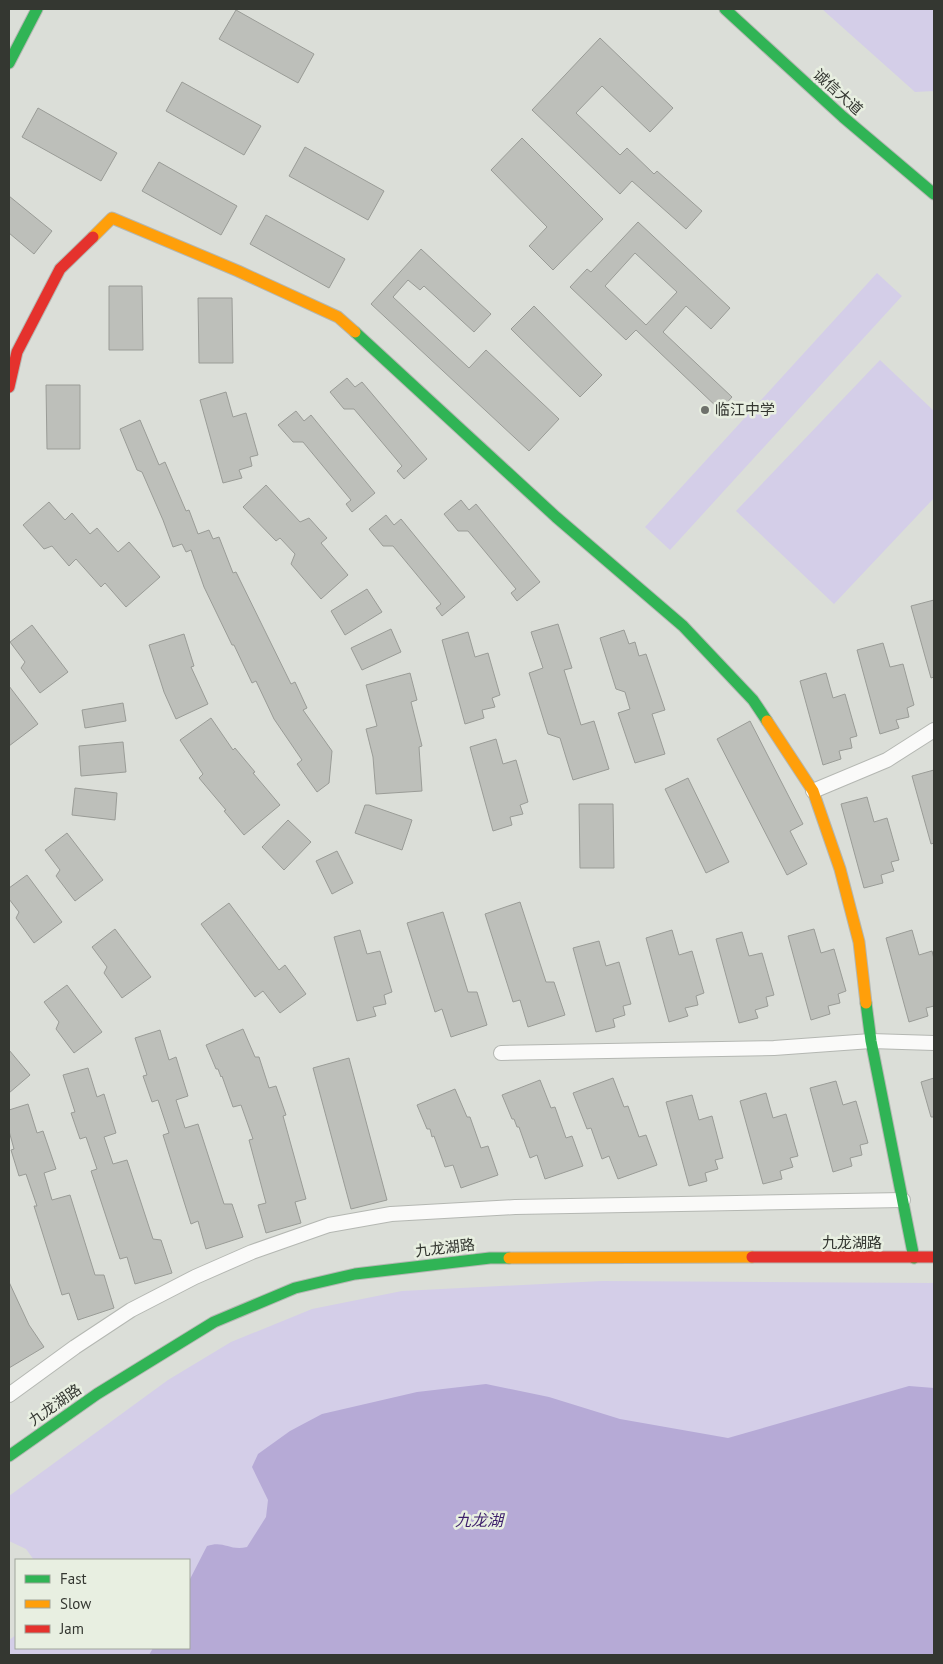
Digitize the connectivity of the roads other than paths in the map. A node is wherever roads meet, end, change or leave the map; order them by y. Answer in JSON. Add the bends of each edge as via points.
{"nodes":[{"id":1,"x":37,"y":9,"type":"edge"},
{"id":2,"x":725,"y":9,"type":"edge"},
{"id":3,"x":9,"y":63,"type":"edge"},
{"id":4,"x":934,"y":194,"type":"edge"},
{"id":5,"x":9,"y":387,"type":"edge"},
{"id":6,"x":934,"y":730,"type":"edge"},
{"id":7,"x":813,"y":791,"type":"junction"},
{"id":8,"x":872,"y":1041,"type":"junction"},
{"id":9,"x":934,"y":1043,"type":"edge"},
{"id":10,"x":501,"y":1053,"type":"dead end"},
{"id":11,"x":903,"y":1200,"type":"junction"},
{"id":12,"x":934,"y":1257,"type":"edge"},
{"id":13,"x":914,"y":1258,"type":"junction"},
{"id":14,"x":9,"y":1395,"type":"edge"},
{"id":15,"x":9,"y":1456,"type":"edge"}],
"edges":[{"from":1,"to":3,"type":"street"},
{"from":2,"to":4,"type":"street","name":"诚信大道","via":[[843,117]]},
{"from":5,"to":7,"type":"street","via":[[17,352],[60,269],[112,218],[238,270],[338,317],[556,517],[683,626],[753,700]]},
{"from":6,"to":7,"type":"street","via":[[887,760]]},
{"from":7,"to":8,"type":"street","via":[[840,869],[859,942]]},
{"from":8,"to":9,"type":"street"},
{"from":8,"to":10,"type":"street","via":[[774,1048]]},
{"from":8,"to":11,"type":"street"},
{"from":11,"to":13,"type":"street"},
{"from":11,"to":14,"type":"street","via":[[515,1207],[391,1214],[329,1225],[252,1252],[130,1310]]},
{"from":12,"to":13,"type":"street","name":"九龙湖路"},
{"from":13,"to":15,"type":"street","name":"九龙湖路","via":[[490,1258],[355,1274],[295,1288],[214,1322],[96,1394]]}]}
